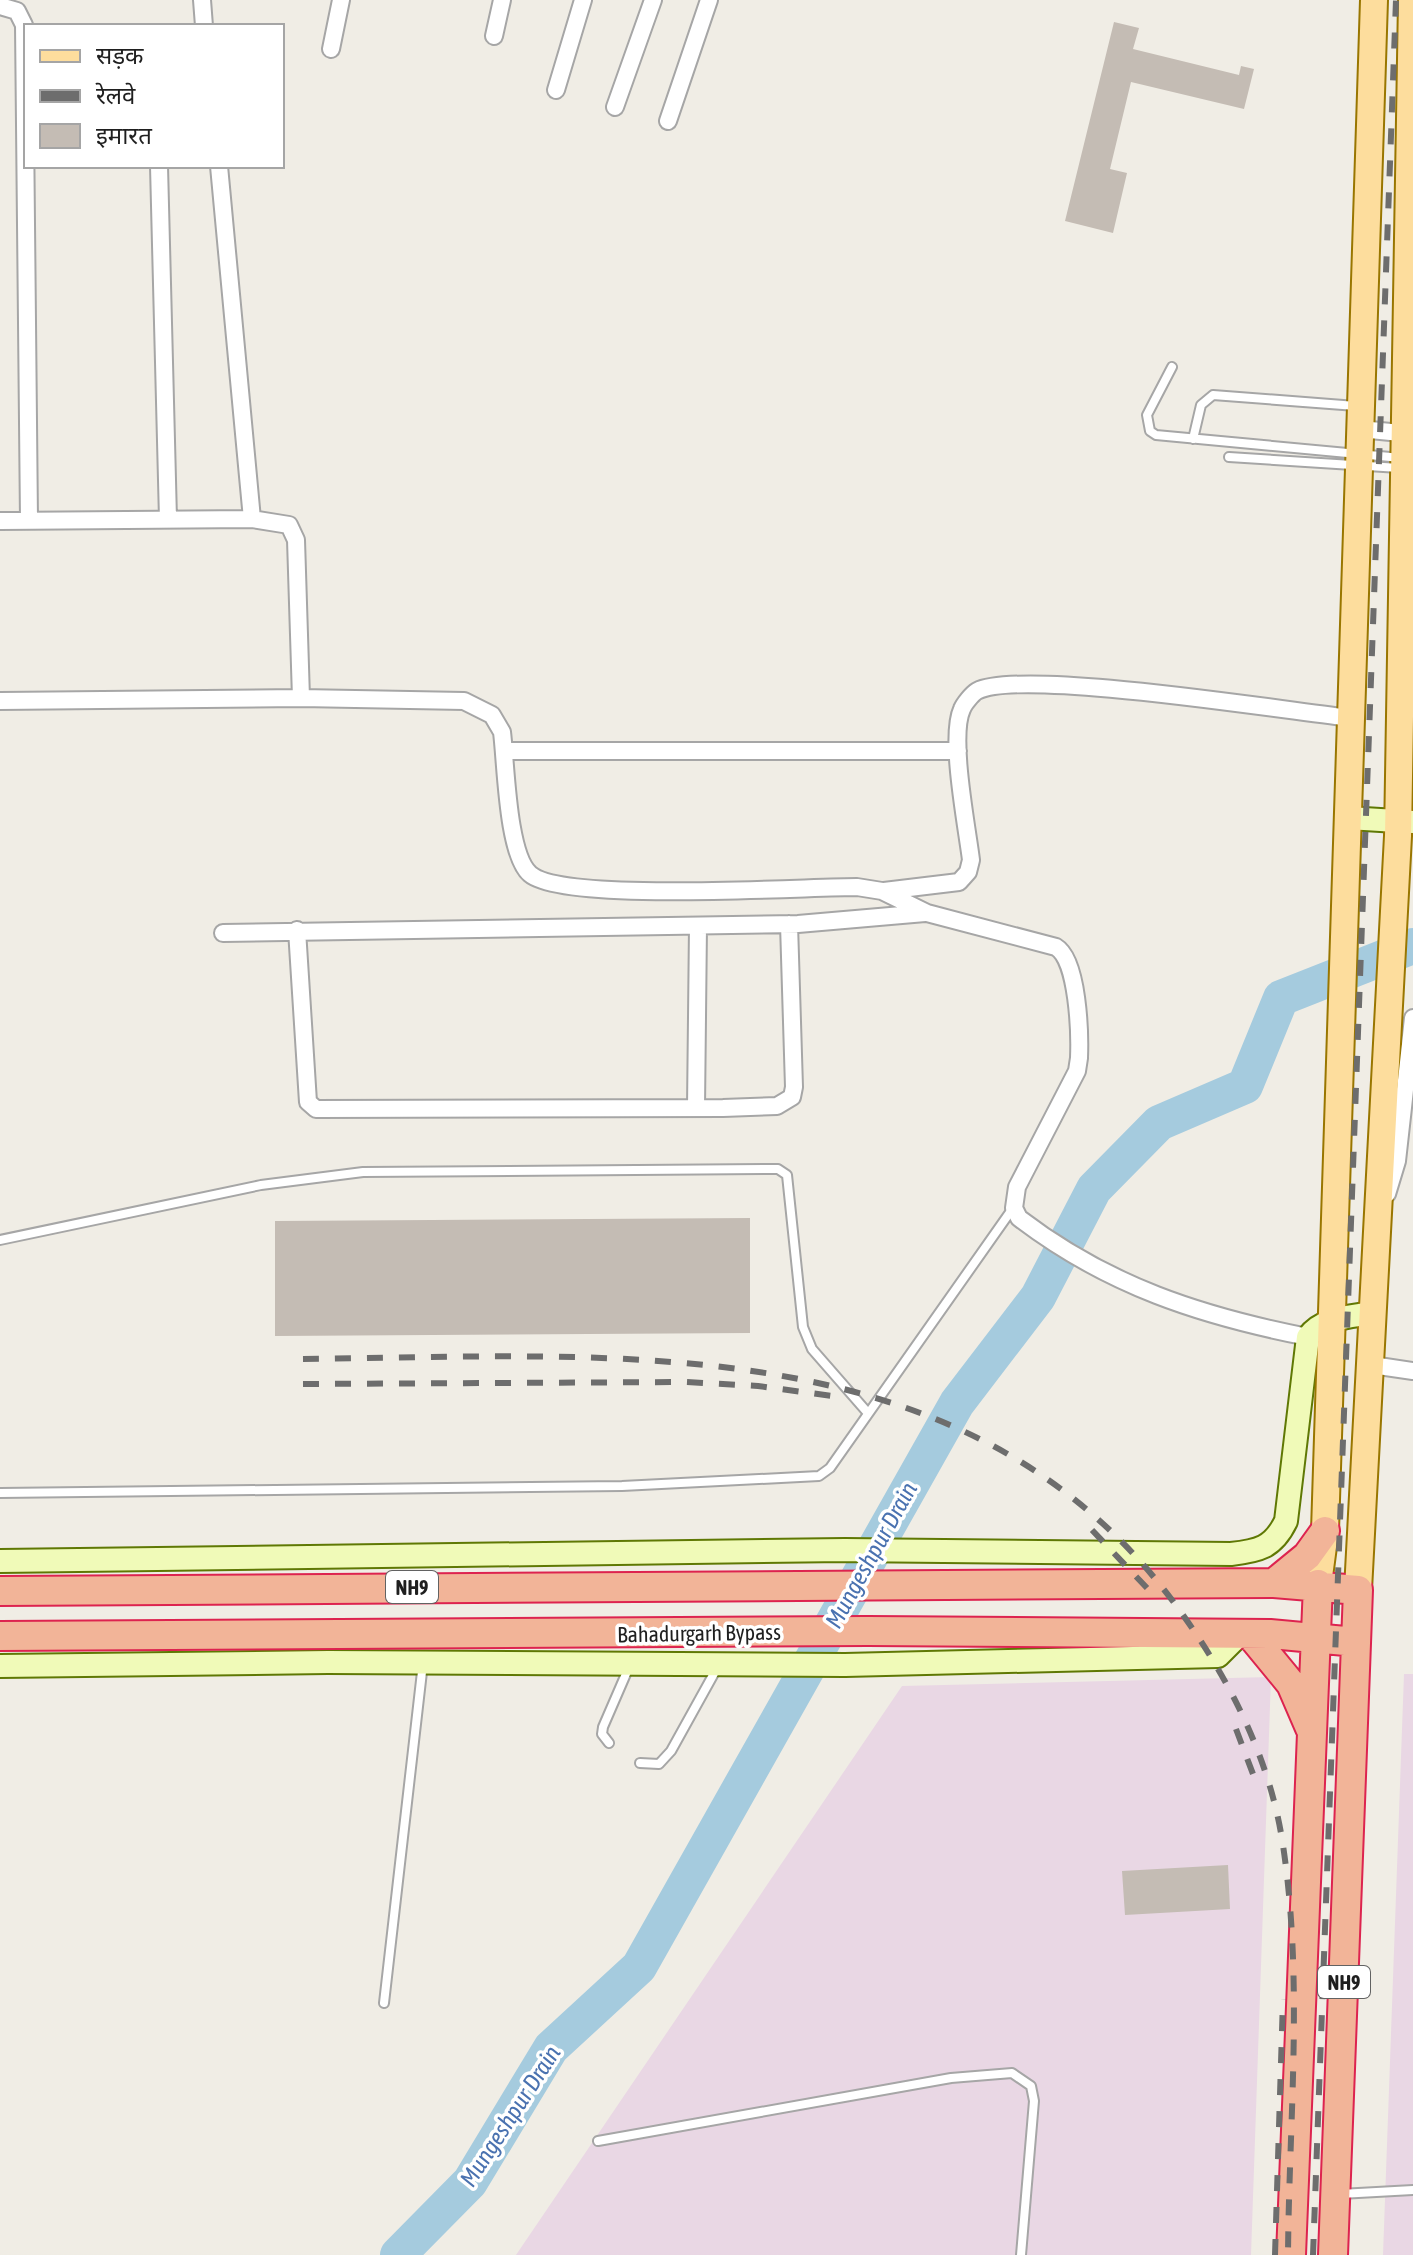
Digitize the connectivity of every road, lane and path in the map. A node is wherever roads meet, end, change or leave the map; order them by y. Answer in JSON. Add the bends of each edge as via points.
{"nodes":[{"id":1,"x":202,"y":0,"type":"edge"},
{"id":2,"x":341,"y":0,"type":"edge"},
{"id":3,"x":502,"y":0,"type":"edge"},
{"id":4,"x":583,"y":0,"type":"edge"},
{"id":5,"x":653,"y":0,"type":"edge"},
{"id":6,"x":709,"y":0,"type":"edge"},
{"id":7,"x":1374,"y":0,"type":"edge"},
{"id":8,"x":0,"y":6,"type":"edge"},
{"id":9,"x":1412,"y":13,"type":"edge"},
{"id":10,"x":204,"y":24,"type":"edge"},
{"id":11,"x":24,"y":25,"type":"edge"},
{"id":12,"x":494,"y":36,"type":"dead end"},
{"id":13,"x":331,"y":49,"type":"dead end"},
{"id":14,"x":556,"y":90,"type":"dead end"},
{"id":15,"x":615,"y":107,"type":"dead end"},
{"id":16,"x":668,"y":121,"type":"dead end"},
{"id":17,"x":1369,"y":136,"type":"junction"},
{"id":18,"x":1409,"y":140,"type":"junction"},
{"id":19,"x":25,"y":168,"type":"edge"},
{"id":20,"x":159,"y":168,"type":"edge"},
{"id":21,"x":219,"y":168,"type":"edge"},
{"id":22,"x":1172,"y":367,"type":"dead end"},
{"id":23,"x":1193,"y":439,"type":"junction"},
{"id":24,"x":1360,"y":439,"type":"junction"},
{"id":25,"x":1406,"y":449,"type":"edge"},
{"id":26,"x":1229,"y":457,"type":"dead end"},
{"id":27,"x":168,"y":519,"type":"junction"},
{"id":28,"x":252,"y":519,"type":"junction"},
{"id":29,"x":0,"y":521,"type":"edge"},
{"id":30,"x":29,"y":521,"type":"junction"},
{"id":31,"x":301,"y":698,"type":"junction"},
{"id":32,"x":0,"y":701,"type":"edge"},
{"id":33,"x":1351,"y":718,"type":"junction"},
{"id":34,"x":504,"y":751,"type":"junction"},
{"id":35,"x":958,"y":751,"type":"junction"},
{"id":36,"x":1348,"y":822,"type":"junction"},
{"id":37,"x":1403,"y":826,"type":"edge"},
{"id":38,"x":882,"y":891,"type":"junction"},
{"id":39,"x":927,"y":913,"type":"junction"},
{"id":40,"x":789,"y":924,"type":"junction"},
{"id":41,"x":698,"y":926,"type":"junction"},
{"id":42,"x":297,"y":930,"type":"junction"},
{"id":43,"x":223,"y":933,"type":"dead end"},
{"id":44,"x":1413,"y":1018,"type":"edge"},
{"id":45,"x":696,"y":1108,"type":"junction"},
{"id":46,"x":1014,"y":1208,"type":"junction"},
{"id":47,"x":1379,"y":1217,"type":"junction"},
{"id":48,"x":0,"y":1240,"type":"edge"},
{"id":49,"x":1372,"y":1313,"type":"junction"},
{"id":50,"x":1331,"y":1320,"type":"junction"},
{"id":51,"x":1308,"y":1337,"type":"junction"},
{"id":52,"x":1372,"y":1365,"type":"junction"},
{"id":53,"x":1413,"y":1371,"type":"edge"},
{"id":54,"x":867,"y":1412,"type":"junction"},
{"id":55,"x":0,"y":1493,"type":"edge"},
{"id":56,"x":1325,"y":1531,"type":"junction"},
{"id":57,"x":0,"y":1561,"type":"edge"},
{"id":58,"x":1274,"y":1583,"type":"junction"},
{"id":59,"x":1318,"y":1584,"type":"junction"},
{"id":60,"x":1358,"y":1590,"type":"junction"},
{"id":61,"x":0,"y":1591,"type":"edge"},
{"id":62,"x":1245,"y":1634,"type":"junction"},
{"id":63,"x":0,"y":1636,"type":"edge"},
{"id":64,"x":1316,"y":1636,"type":"junction"},
{"id":65,"x":1356,"y":1642,"type":"junction"},
{"id":66,"x":423,"y":1662,"type":"junction"},
{"id":67,"x":630,"y":1664,"type":"junction"},
{"id":68,"x":720,"y":1664,"type":"junction"},
{"id":69,"x":0,"y":1666,"type":"edge"},
{"id":70,"x":1314,"y":1736,"type":"junction"},
{"id":71,"x":609,"y":1743,"type":"dead end"},
{"id":72,"x":640,"y":1763,"type":"dead end"},
{"id":73,"x":384,"y":2003,"type":"dead end"},
{"id":74,"x":598,"y":2141,"type":"dead end"},
{"id":75,"x":1413,"y":2190,"type":"edge"},
{"id":76,"x":1336,"y":2194,"type":"junction"},
{"id":77,"x":1021,"y":2255,"type":"edge"},
{"id":78,"x":1291,"y":2255,"type":"edge"},
{"id":79,"x":1333,"y":2255,"type":"edge"}],
"edges":[{"from":1,"to":10,"type":"street"},
{"from":2,"to":13,"type":"street"},
{"from":3,"to":12,"type":"street"},
{"from":4,"to":14,"type":"street"},
{"from":5,"to":15,"type":"street"},
{"from":6,"to":16,"type":"street"},
{"from":7,"to":17,"type":"main road"},
{"from":8,"to":11,"type":"street","via":[[17,11]]},
{"from":9,"to":18,"type":"main road"},
{"from":17,"to":18,"type":"main road"},
{"from":17,"to":24,"type":"main road"},
{"from":18,"to":25,"type":"main road"},
{"from":19,"to":30,"type":"street"},
{"from":20,"to":27,"type":"street"},
{"from":21,"to":28,"type":"street"},
{"from":22,"to":23,"type":"lane","via":[[1147,415],[1148,424],[1156,435]]},
{"from":23,"to":24,"type":"lane"},
{"from":23,"to":24,"type":"lane","via":[[1201,405],[1213,395]]},
{"from":24,"to":25,"type":"street"},
{"from":24,"to":25,"type":"lane"},
{"from":24,"to":26,"type":"lane"},
{"from":24,"to":33,"type":"main road"},
{"from":25,"to":37,"type":"main road"},
{"from":27,"to":28,"type":"street"},
{"from":27,"to":30,"type":"street"},
{"from":28,"to":31,"type":"street","via":[[289,525],[296,540]]},
{"from":29,"to":30,"type":"street"},
{"from":31,"to":32,"type":"street"},
{"from":31,"to":34,"type":"street","via":[[464,701],[492,715],[502,732]]},
{"from":33,"to":35,"type":"street","via":[[1059,685],[993,686],[974,692],[961,711]]},
{"from":33,"to":36,"type":"main road"},
{"from":34,"to":35,"type":"street"},
{"from":34,"to":38,"type":"street","via":[[517,853],[529,874],[543,882],[606,890]]},
{"from":35,"to":38,"type":"street","via":[[968,872],[959,882]]},
{"from":36,"to":37,"type":"main road"},
{"from":36,"to":50,"type":"main road"},
{"from":37,"to":47,"type":"main road"},
{"from":38,"to":39,"type":"street"},
{"from":39,"to":40,"type":"street"},
{"from":39,"to":46,"type":"street","via":[[1056,947],[1066,956],[1072,974],[1080,1046],[1077,1071],[1017,1187]]},
{"from":40,"to":41,"type":"street"},
{"from":40,"to":45,"type":"street","via":[[792,1097],[777,1106]]},
{"from":41,"to":42,"type":"street"},
{"from":41,"to":45,"type":"street"},
{"from":42,"to":43,"type":"street"},
{"from":42,"to":45,"type":"street","via":[[308,1102],[316,1109]]},
{"from":44,"to":47,"type":"street","via":[[1397,1161]]},
{"from":46,"to":51,"type":"street","via":[[1041,1235],[1116,1279],[1186,1309]]},
{"from":46,"to":54,"type":"lane"},
{"from":47,"to":49,"type":"main road"},
{"from":48,"to":54,"type":"lane","via":[[261,1185],[363,1172],[778,1169],[787,1175],[803,1327],[812,1349]]},
{"from":49,"to":50,"type":"main road"},
{"from":49,"to":52,"type":"main road"},
{"from":50,"to":51,"type":"main road"},
{"from":50,"to":56,"type":"main road"},
{"from":51,"to":57,"type":"main road","via":[[1286,1521],[1262,1551],[845,1550]]},
{"from":52,"to":53,"type":"street"},
{"from":52,"to":60,"type":"main road"},
{"from":54,"to":55,"type":"lane","via":[[830,1468],[811,1477],[622,1486]]},
{"from":56,"to":58,"type":"highway","via":[[1307,1556]]},
{"from":56,"to":59,"type":"main road"},
{"from":58,"to":59,"type":"highway","name":"Bahadurgarh Bypass","number":"NH9"},
{"from":58,"to":61,"type":"highway","name":"Bahadurgarh Bypass","number":"NH9"},
{"from":59,"to":60,"type":"highway","name":"Bahadurgarh Bypass","number":"NH9"},
{"from":59,"to":64,"type":"highway"},
{"from":60,"to":65,"type":"highway","number":"NH9"},
{"from":62,"to":63,"type":"highway","name":"Bahadurgarh Bypass"},
{"from":62,"to":64,"type":"highway","name":"Bahadurgarh Bypass"},
{"from":62,"to":68,"type":"main road","via":[[1218,1656]]},
{"from":62,"to":70,"type":"highway","via":[[1291,1684]]},
{"from":64,"to":65,"type":"highway","name":"Bahadurgarh Bypass"},
{"from":64,"to":70,"type":"highway","number":"NH9"},
{"from":65,"to":76,"type":"highway","number":"NH9"},
{"from":66,"to":67,"type":"main road"},
{"from":66,"to":69,"type":"main road"},
{"from":66,"to":73,"type":"lane"},
{"from":67,"to":68,"type":"main road"},
{"from":67,"to":71,"type":"lane","via":[[603,1727]]},
{"from":68,"to":72,"type":"lane","via":[[671,1751],[659,1764]]},
{"from":70,"to":78,"type":"highway","number":"NH9"},
{"from":74,"to":77,"type":"lane","via":[[951,2078],[1012,2073],[1031,2086],[1034,2101]]},
{"from":75,"to":76,"type":"lane"},
{"from":76,"to":79,"type":"highway","number":"NH9"}]}
